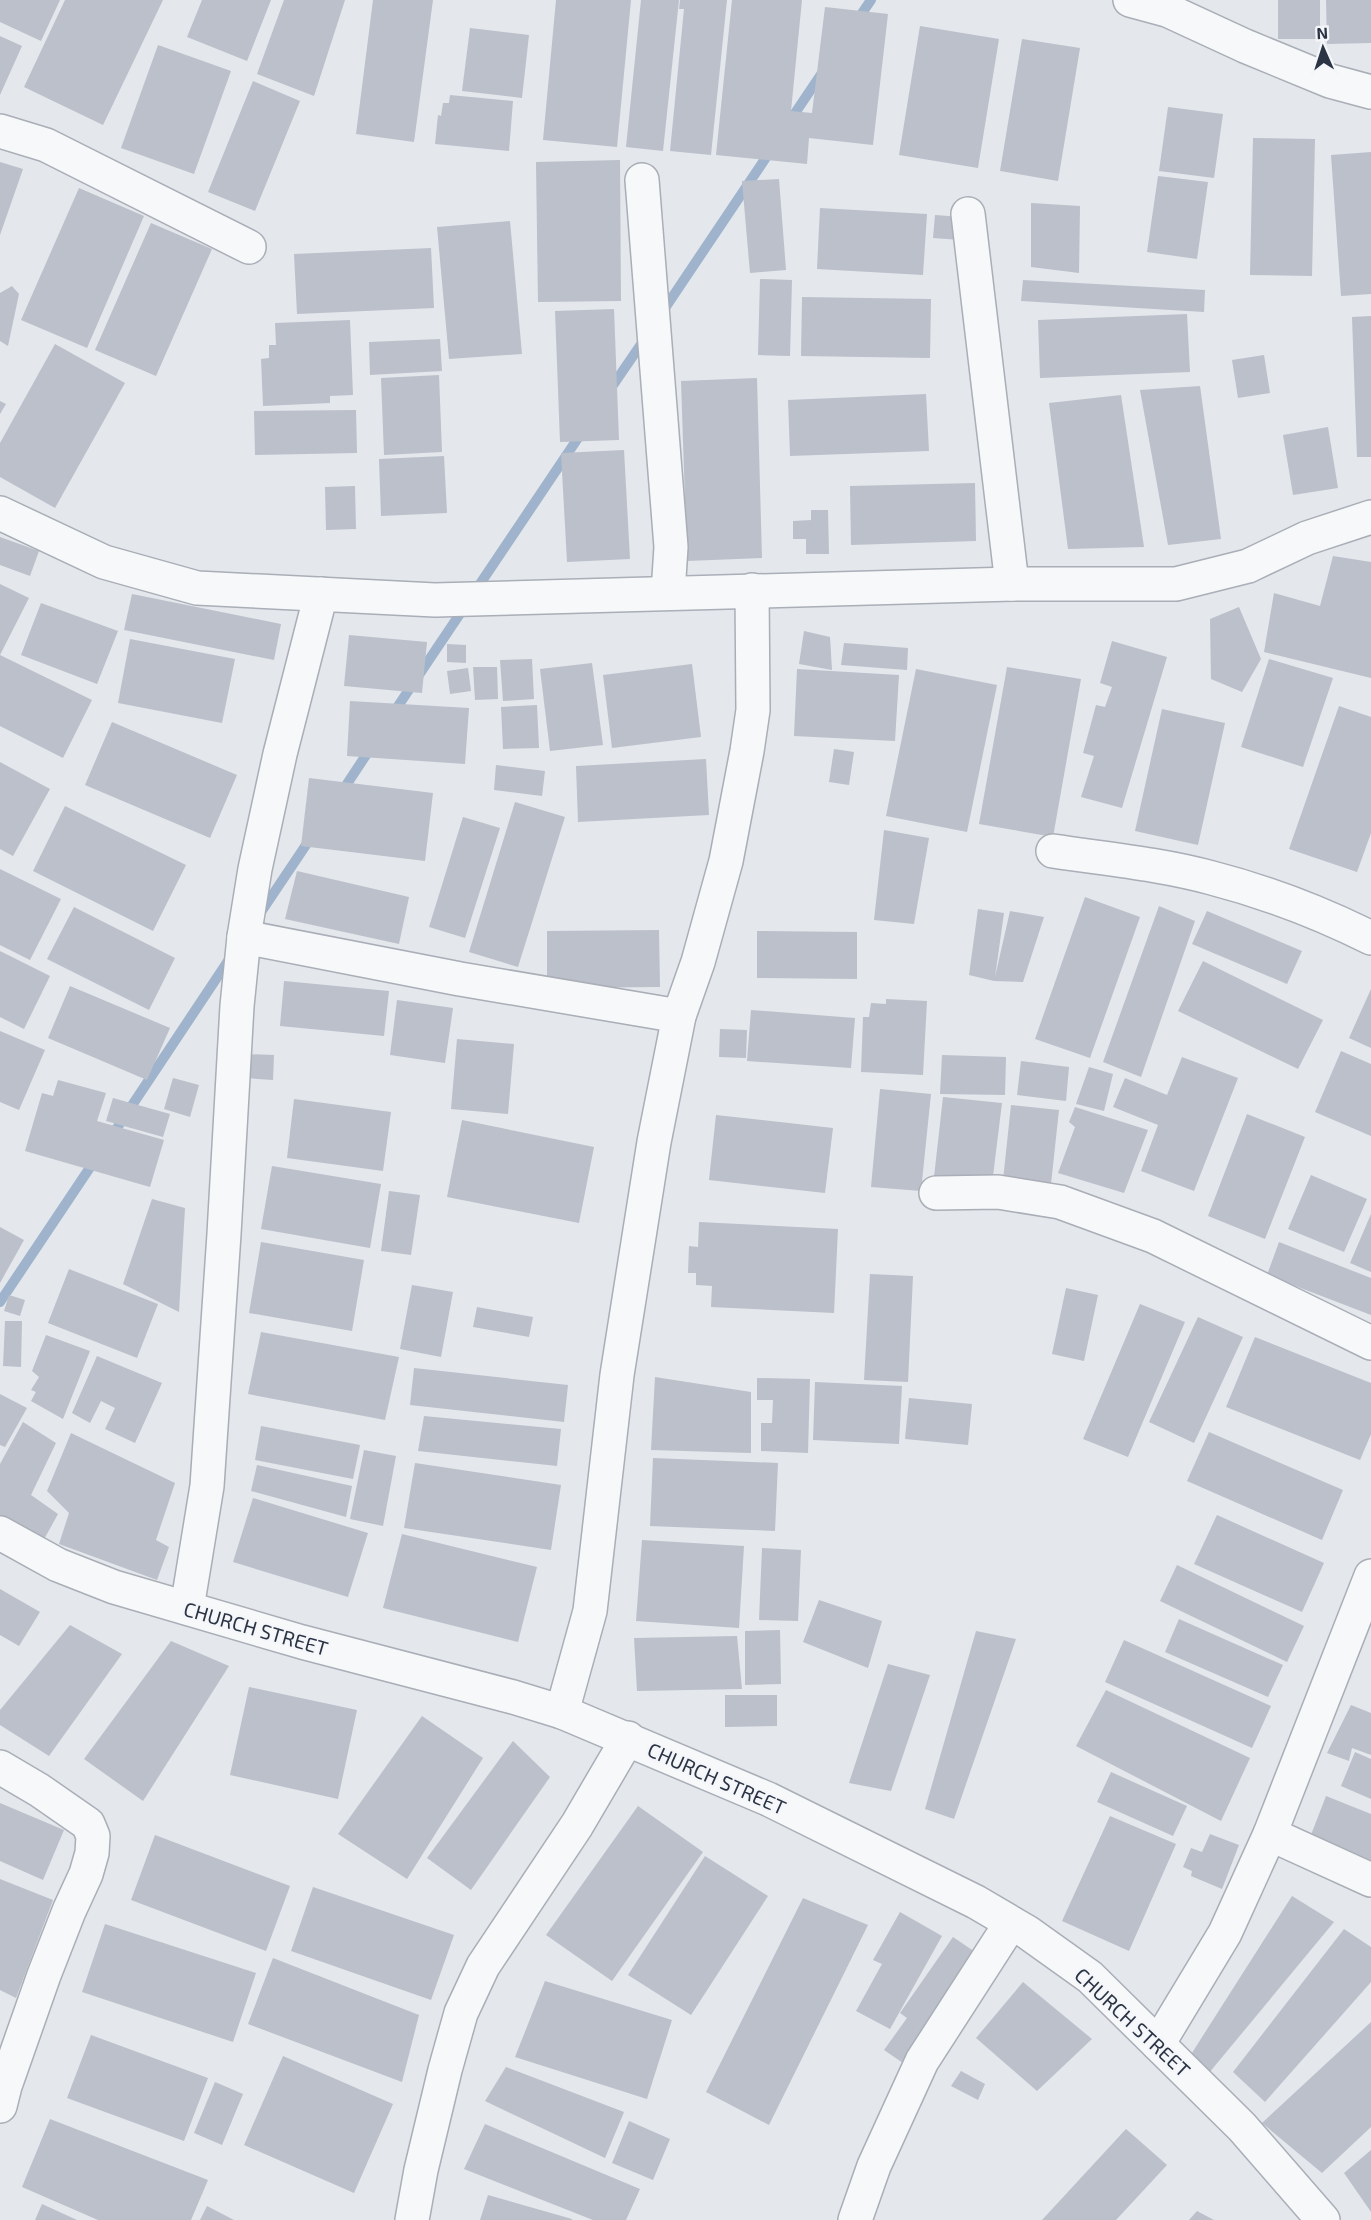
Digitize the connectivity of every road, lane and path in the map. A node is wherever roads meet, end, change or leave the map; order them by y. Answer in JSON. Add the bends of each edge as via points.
{"nodes":[{"id":1,"x":1130,"y":0,"type":"edge"},
{"id":2,"x":1371,"y":92,"type":"edge"},
{"id":3,"x":0,"y":131,"type":"edge"},
{"id":4,"x":642,"y":180,"type":"dead end"},
{"id":5,"x":968,"y":214,"type":"dead end"},
{"id":6,"x":249,"y":247,"type":"dead end"},
{"id":7,"x":0,"y":513,"type":"edge"},
{"id":8,"x":1371,"y":517,"type":"edge"},
{"id":9,"x":1012,"y":584,"type":"junction"},
{"id":10,"x":752,"y":591,"type":"junction"},
{"id":11,"x":668,"y":593,"type":"junction"},
{"id":12,"x":321,"y":594,"type":"junction"},
{"id":13,"x":1053,"y":851,"type":"dead end"},
{"id":14,"x":244,"y":937,"type":"junction"},
{"id":15,"x":1371,"y":938,"type":"edge"},
{"id":16,"x":679,"y":1016,"type":"junction"},
{"id":17,"x":936,"y":1193,"type":"dead end"},
{"id":18,"x":1371,"y":1343,"type":"edge"},
{"id":19,"x":0,"y":1533,"type":"edge"},
{"id":20,"x":1371,"y":1576,"type":"edge"},
{"id":21,"x":187,"y":1608,"type":"junction"},
{"id":22,"x":562,"y":1712,"type":"junction"},
{"id":23,"x":628,"y":1738,"type":"junction"},
{"id":24,"x":0,"y":1767,"type":"edge"},
{"id":25,"x":1270,"y":1834,"type":"junction"},
{"id":26,"x":1371,"y":1880,"type":"edge"},
{"id":27,"x":1011,"y":1923,"type":"junction"},
{"id":28,"x":1158,"y":2044,"type":"junction"},
{"id":29,"x":0,"y":2106,"type":"edge"},
{"id":30,"x":412,"y":2220,"type":"edge"},
{"id":31,"x":855,"y":2220,"type":"edge"},
{"id":32,"x":1323,"y":2220,"type":"edge"}],
"edges":[{"from":1,"to":2,"type":"street","via":[[1167,10],[1330,81]]},
{"from":3,"to":6,"type":"street","via":[[46,145]]},
{"from":4,"to":11,"type":"street","via":[[672,547]]},
{"from":5,"to":9,"type":"street"},
{"from":7,"to":12,"type":"street","via":[[104,562],[197,588]]},
{"from":8,"to":9,"type":"street","via":[[1307,538],[1248,566],[1176,584]]},
{"from":9,"to":10,"type":"street"},
{"from":10,"to":11,"type":"street"},
{"from":10,"to":16,"type":"street","via":[[753,710],[747,751],[726,861]]},
{"from":11,"to":12,"type":"street","via":[[435,600]]},
{"from":12,"to":14,"type":"street","via":[[280,754]]},
{"from":13,"to":15,"type":"street","via":[[1211,878],[1288,903]]},
{"from":14,"to":16,"type":"street"},
{"from":14,"to":21,"type":"street","via":[[207,1486]]},
{"from":16,"to":22,"type":"street","via":[[618,1364],[590,1611]]},
{"from":17,"to":18,"type":"street","via":[[998,1192],[1060,1202],[1153,1236]]},
{"from":19,"to":21,"type":"street","name":"CHURCH STREET","via":[[58,1565],[114,1587]]},
{"from":20,"to":25,"type":"street"},
{"from":21,"to":22,"type":"street","name":"CHURCH STREET"},
{"from":22,"to":23,"type":"street","name":"CHURCH STREET"},
{"from":23,"to":27,"type":"street","name":"CHURCH STREET","via":[[768,1799],[967,1897]]},
{"from":23,"to":30,"type":"street","via":[[577,1825],[483,1966],[461,2013]]},
{"from":24,"to":29,"type":"street","via":[[88,1824],[93,1836],[86,1874],[44,1975]]},
{"from":25,"to":26,"type":"street"},
{"from":25,"to":28,"type":"street","via":[[1225,1933]]},
{"from":27,"to":28,"type":"street","name":"CHURCH STREET","via":[[1090,1977]]},
{"from":27,"to":31,"type":"street","via":[[922,2061],[874,2166]]},
{"from":28,"to":32,"type":"street","name":"CHURCH STREET","via":[[1242,2127]]}]}
